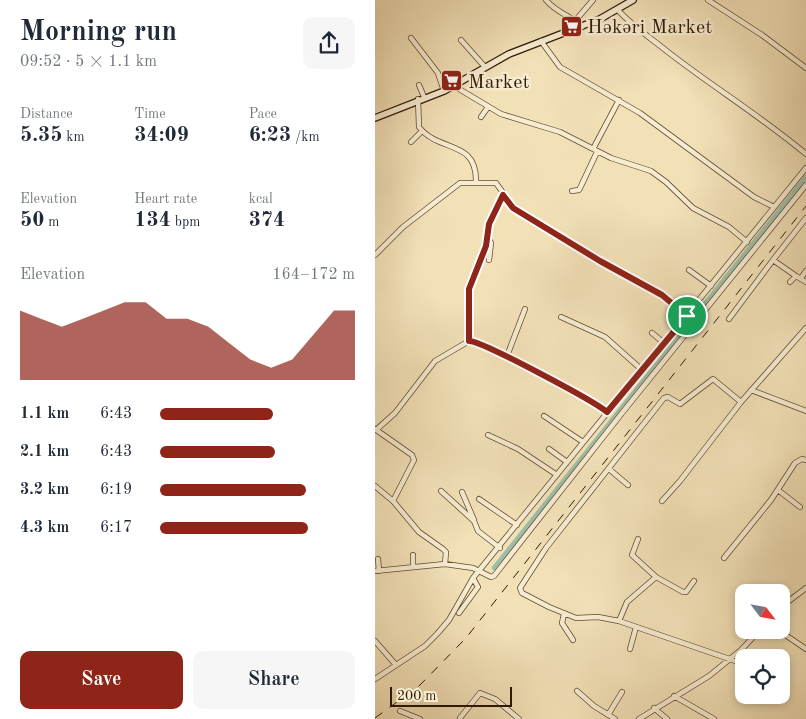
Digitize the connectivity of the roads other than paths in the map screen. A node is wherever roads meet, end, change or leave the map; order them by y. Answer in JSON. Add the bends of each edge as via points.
{"nodes":[{"id":1,"x":546,"y":0,"type":"edge"},
{"id":2,"x":593,"y":0,"type":"edge"},
{"id":3,"x":633,"y":0,"type":"edge"},
{"id":4,"x":707,"y":0,"type":"edge"},
{"id":5,"x":618,"y":10,"type":"junction"},
{"id":6,"x":575,"y":21,"type":"junction"},
{"id":7,"x":581,"y":27,"type":"junction"},
{"id":8,"x":411,"y":38,"type":"dead end"},
{"id":9,"x":461,"y":40,"type":"dead end"},
{"id":10,"x":541,"y":41,"type":"junction"},
{"id":11,"x":485,"y":67,"type":"junction"},
{"id":12,"x":806,"y":68,"type":"edge"},
{"id":13,"x":419,"y":85,"type":"dead end"},
{"id":14,"x":454,"y":86,"type":"junction"},
{"id":15,"x":444,"y":91,"type":"junction"},
{"id":16,"x":421,"y":98,"type":"junction"},
{"id":17,"x":619,"y":100,"type":"junction"},
{"id":18,"x":488,"y":107,"type":"junction"},
{"id":19,"x":481,"y":117,"type":"dead end"},
{"id":20,"x":375,"y":118,"type":"edge"},
{"id":21,"x":422,"y":130,"type":"junction"},
{"id":22,"x":411,"y":142,"type":"dead end"},
{"id":23,"x":595,"y":150,"type":"junction"},
{"id":24,"x":806,"y":154,"type":"edge"},
{"id":25,"x":806,"y":168,"type":"edge"},
{"id":26,"x":476,"y":182,"type":"junction"},
{"id":27,"x":806,"y":185,"type":"edge"},
{"id":28,"x":572,"y":191,"type":"dead end"},
{"id":29,"x":503,"y":195,"type":"junction"},
{"id":30,"x":775,"y":207,"type":"junction"},
{"id":31,"x":806,"y":218,"type":"edge"},
{"id":32,"x":487,"y":237,"type":"junction"},
{"id":33,"x":747,"y":242,"type":"junction"},
{"id":34,"x":375,"y":254,"type":"edge"},
{"id":35,"x":489,"y":260,"type":"dead end"},
{"id":36,"x":773,"y":260,"type":"junction"},
{"id":37,"x":689,"y":270,"type":"dead end"},
{"id":38,"x":806,"y":271,"type":"edge"},
{"id":39,"x":798,"y":277,"type":"junction"},
{"id":40,"x":791,"y":282,"type":"dead end"},
{"id":41,"x":806,"y":282,"type":"edge"},
{"id":42,"x":711,"y":286,"type":"junction"},
{"id":43,"x":525,"y":309,"type":"dead end"},
{"id":44,"x":687,"y":316,"type":"junction"},
{"id":45,"x":561,"y":317,"type":"dead end"},
{"id":46,"x":729,"y":319,"type":"dead end"},
{"id":47,"x":806,"y":328,"type":"edge"},
{"id":48,"x":653,"y":333,"type":"dead end"},
{"id":49,"x":469,"y":341,"type":"junction"},
{"id":50,"x":664,"y":343,"type":"junction"},
{"id":51,"x":507,"y":356,"type":"junction"},
{"id":52,"x":641,"y":369,"type":"junction"},
{"id":53,"x":751,"y":390,"type":"junction"},
{"id":54,"x":741,"y":402,"type":"junction"},
{"id":55,"x":806,"y":411,"type":"edge"},
{"id":56,"x":607,"y":412,"type":"junction"},
{"id":57,"x":544,"y":416,"type":"dead end"},
{"id":58,"x":375,"y":430,"type":"edge"},
{"id":59,"x":488,"y":435,"type":"dead end"},
{"id":60,"x":583,"y":442,"type":"junction"},
{"id":61,"x":549,"y":449,"type":"dead end"},
{"id":62,"x":806,"y":460,"type":"edge"},
{"id":63,"x":567,"y":462,"type":"junction"},
{"id":64,"x":609,"y":469,"type":"junction"},
{"id":65,"x":557,"y":475,"type":"junction"},
{"id":66,"x":628,"y":485,"type":"dead end"},
{"id":67,"x":375,"y":486,"type":"edge"},
{"id":68,"x":778,"y":490,"type":"junction"},
{"id":69,"x":441,"y":491,"type":"dead end"},
{"id":70,"x":462,"y":492,"type":"dead end"},
{"id":71,"x":479,"y":499,"type":"dead end"},
{"id":72,"x":393,"y":501,"type":"junction"},
{"id":73,"x":662,"y":501,"type":"dead end"},
{"id":74,"x":800,"y":507,"type":"dead end"},
{"id":75,"x":475,"y":521,"type":"junction"},
{"id":76,"x":517,"y":525,"type":"junction"},
{"id":77,"x":638,"y":539,"type":"dead end"},
{"id":78,"x":500,"y":548,"type":"junction"},
{"id":79,"x":413,"y":555,"type":"dead end"},
{"id":80,"x":724,"y":558,"type":"dead end"},
{"id":81,"x":378,"y":559,"type":"dead end"},
{"id":82,"x":445,"y":564,"type":"junction"},
{"id":83,"x":413,"y":567,"type":"junction"},
{"id":84,"x":377,"y":571,"type":"edge"},
{"id":85,"x":480,"y":571,"type":"junction"},
{"id":86,"x":656,"y":577,"type":"junction"},
{"id":87,"x":473,"y":578,"type":"junction"},
{"id":88,"x":694,"y":581,"type":"dead end"},
{"id":89,"x":806,"y":588,"type":"edge"},
{"id":90,"x":790,"y":600,"type":"edge"},
{"id":91,"x":459,"y":613,"type":"dead end"},
{"id":92,"x":563,"y":614,"type":"junction"},
{"id":93,"x":619,"y":621,"type":"junction"},
{"id":94,"x":636,"y":626,"type":"junction"},
{"id":95,"x":790,"y":638,"type":"edge"},
{"id":96,"x":751,"y":639,"type":"edge"},
{"id":97,"x":573,"y":640,"type":"dead end"},
{"id":98,"x":375,"y":641,"type":"edge"},
{"id":99,"x":630,"y":649,"type":"dead end"},
{"id":100,"x":806,"y":649,"type":"edge"},
{"id":101,"x":731,"y":658,"type":"junction"},
{"id":102,"x":735,"y":660,"type":"edge"},
{"id":103,"x":396,"y":665,"type":"junction"},
{"id":104,"x":375,"y":680,"type":"edge"},
{"id":105,"x":577,"y":691,"type":"dead end"},
{"id":106,"x":621,"y":692,"type":"dead end"},
{"id":107,"x":673,"y":696,"type":"junction"},
{"id":108,"x":654,"y":708,"type":"junction"},
{"id":109,"x":400,"y":711,"type":"dead end"},
{"id":110,"x":608,"y":715,"type":"junction"},
{"id":111,"x":460,"y":718,"type":"edge"},
{"id":112,"x":420,"y":719,"type":"edge"},
{"id":113,"x":519,"y":719,"type":"edge"},
{"id":114,"x":615,"y":719,"type":"edge"},
{"id":115,"x":639,"y":719,"type":"edge"},
{"id":116,"x":667,"y":719,"type":"edge"},
{"id":117,"x":714,"y":719,"type":"edge"}],
"edges":[{"from":1,"to":6,"type":"street"},
{"from":2,"to":6,"type":"street"},
{"from":3,"to":5,"type":"street"},
{"from":4,"to":12,"type":"street"},
{"from":5,"to":7,"type":"street"},
{"from":5,"to":24,"type":"street","via":[[628,21]]},
{"from":6,"to":7,"type":"street"},
{"from":7,"to":10,"type":"street"},
{"from":8,"to":15,"type":"street","via":[[438,73]]},
{"from":9,"to":11,"type":"street"},
{"from":10,"to":11,"type":"street"},
{"from":10,"to":17,"type":"street","via":[[557,64]]},
{"from":11,"to":14,"type":"street"},
{"from":13,"to":16,"type":"street"},
{"from":14,"to":15,"type":"street"},
{"from":14,"to":18,"type":"street"},
{"from":15,"to":16,"type":"street"},
{"from":16,"to":20,"type":"street"},
{"from":16,"to":21,"type":"street","via":[[419,123]]},
{"from":17,"to":23,"type":"street"},
{"from":17,"to":30,"type":"street","via":[[754,197]]},
{"from":18,"to":19,"type":"street"},
{"from":18,"to":23,"type":"street","via":[[506,116],[560,132]]},
{"from":21,"to":22,"type":"street"},
{"from":21,"to":26,"type":"street","via":[[441,143],[467,153],[474,165]]},
{"from":23,"to":28,"type":"street","via":[[579,190]]},
{"from":23,"to":33,"type":"street","via":[[617,161],[651,171],[693,208],[729,227]]},
{"from":25,"to":30,"type":"street"},
{"from":26,"to":29,"type":"street","via":[[496,183]]},
{"from":26,"to":34,"type":"street","via":[[456,185]]},
{"from":27,"to":85,"type":"street","via":[[494,576]]},
{"from":29,"to":32,"type":"street"},
{"from":29,"to":44,"type":"street","via":[[513,208],[662,295]]},
{"from":30,"to":33,"type":"street"},
{"from":31,"to":36,"type":"street"},
{"from":32,"to":35,"type":"street","via":[[491,242]]},
{"from":32,"to":49,"type":"street","via":[[469,289]]},
{"from":33,"to":42,"type":"street"},
{"from":36,"to":39,"type":"street"},
{"from":36,"to":46,"type":"street"},
{"from":37,"to":42,"type":"street"},
{"from":38,"to":39,"type":"street"},
{"from":39,"to":40,"type":"street"},
{"from":39,"to":41,"type":"street"},
{"from":42,"to":44,"type":"street"},
{"from":43,"to":51,"type":"street"},
{"from":44,"to":50,"type":"street"},
{"from":45,"to":52,"type":"street","via":[[605,337]]},
{"from":47,"to":53,"type":"street"},
{"from":48,"to":50,"type":"street"},
{"from":49,"to":51,"type":"street","via":[[480,342]]},
{"from":49,"to":58,"type":"street","via":[[435,360],[395,413]]},
{"from":50,"to":52,"type":"street"},
{"from":51,"to":56,"type":"street"},
{"from":52,"to":56,"type":"street"},
{"from":53,"to":54,"type":"street"},
{"from":53,"to":55,"type":"street"},
{"from":54,"to":64,"type":"street","via":[[713,379],[680,404],[665,397]]},
{"from":54,"to":73,"type":"street","via":[[681,482]]},
{"from":56,"to":60,"type":"street"},
{"from":57,"to":60,"type":"street"},
{"from":58,"to":72,"type":"street","via":[[412,455],[414,460]]},
{"from":59,"to":65,"type":"street","via":[[518,449]]},
{"from":60,"to":63,"type":"street"},
{"from":61,"to":63,"type":"street"},
{"from":62,"to":68,"type":"street","via":[[795,463]]},
{"from":63,"to":65,"type":"street"},
{"from":64,"to":66,"type":"street"},
{"from":64,"to":92,"type":"street","via":[[538,559],[520,588],[522,593]]},
{"from":65,"to":76,"type":"street"},
{"from":67,"to":72,"type":"street"},
{"from":68,"to":74,"type":"street"},
{"from":68,"to":80,"type":"street"},
{"from":69,"to":75,"type":"street"},
{"from":70,"to":75,"type":"street"},
{"from":71,"to":76,"type":"street"},
{"from":72,"to":82,"type":"street","via":[[419,532],[446,552]]},
{"from":75,"to":78,"type":"street","via":[[478,531]]},
{"from":76,"to":78,"type":"street"},
{"from":77,"to":86,"type":"street","via":[[632,556]]},
{"from":78,"to":85,"type":"street"},
{"from":79,"to":83,"type":"street"},
{"from":81,"to":84,"type":"street"},
{"from":82,"to":83,"type":"street"},
{"from":82,"to":85,"type":"street"},
{"from":83,"to":84,"type":"street"},
{"from":85,"to":87,"type":"street"},
{"from":86,"to":88,"type":"street","via":[[683,592]]},
{"from":86,"to":93,"type":"street","via":[[627,602]]},
{"from":87,"to":91,"type":"street","via":[[478,587]]},
{"from":87,"to":103,"type":"street","via":[[449,620],[437,634]]},
{"from":89,"to":90,"type":"street"},
{"from":92,"to":93,"type":"street"},
{"from":92,"to":97,"type":"street","via":[[562,623]]},
{"from":93,"to":94,"type":"street"},
{"from":94,"to":99,"type":"street"},
{"from":94,"to":101,"type":"street"},
{"from":95,"to":100,"type":"street"},
{"from":96,"to":101,"type":"street"},
{"from":98,"to":103,"type":"street"},
{"from":101,"to":102,"type":"street"},
{"from":101,"to":107,"type":"street","via":[[705,679]]},
{"from":103,"to":104,"type":"street"},
{"from":105,"to":110,"type":"street"},
{"from":106,"to":110,"type":"street"},
{"from":107,"to":108,"type":"street"},
{"from":107,"to":117,"type":"street"},
{"from":108,"to":115,"type":"street"},
{"from":108,"to":116,"type":"street"},
{"from":109,"to":112,"type":"street"},
{"from":110,"to":114,"type":"street"},
{"from":111,"to":113,"type":"street","via":[[480,693],[495,699]]}]}
